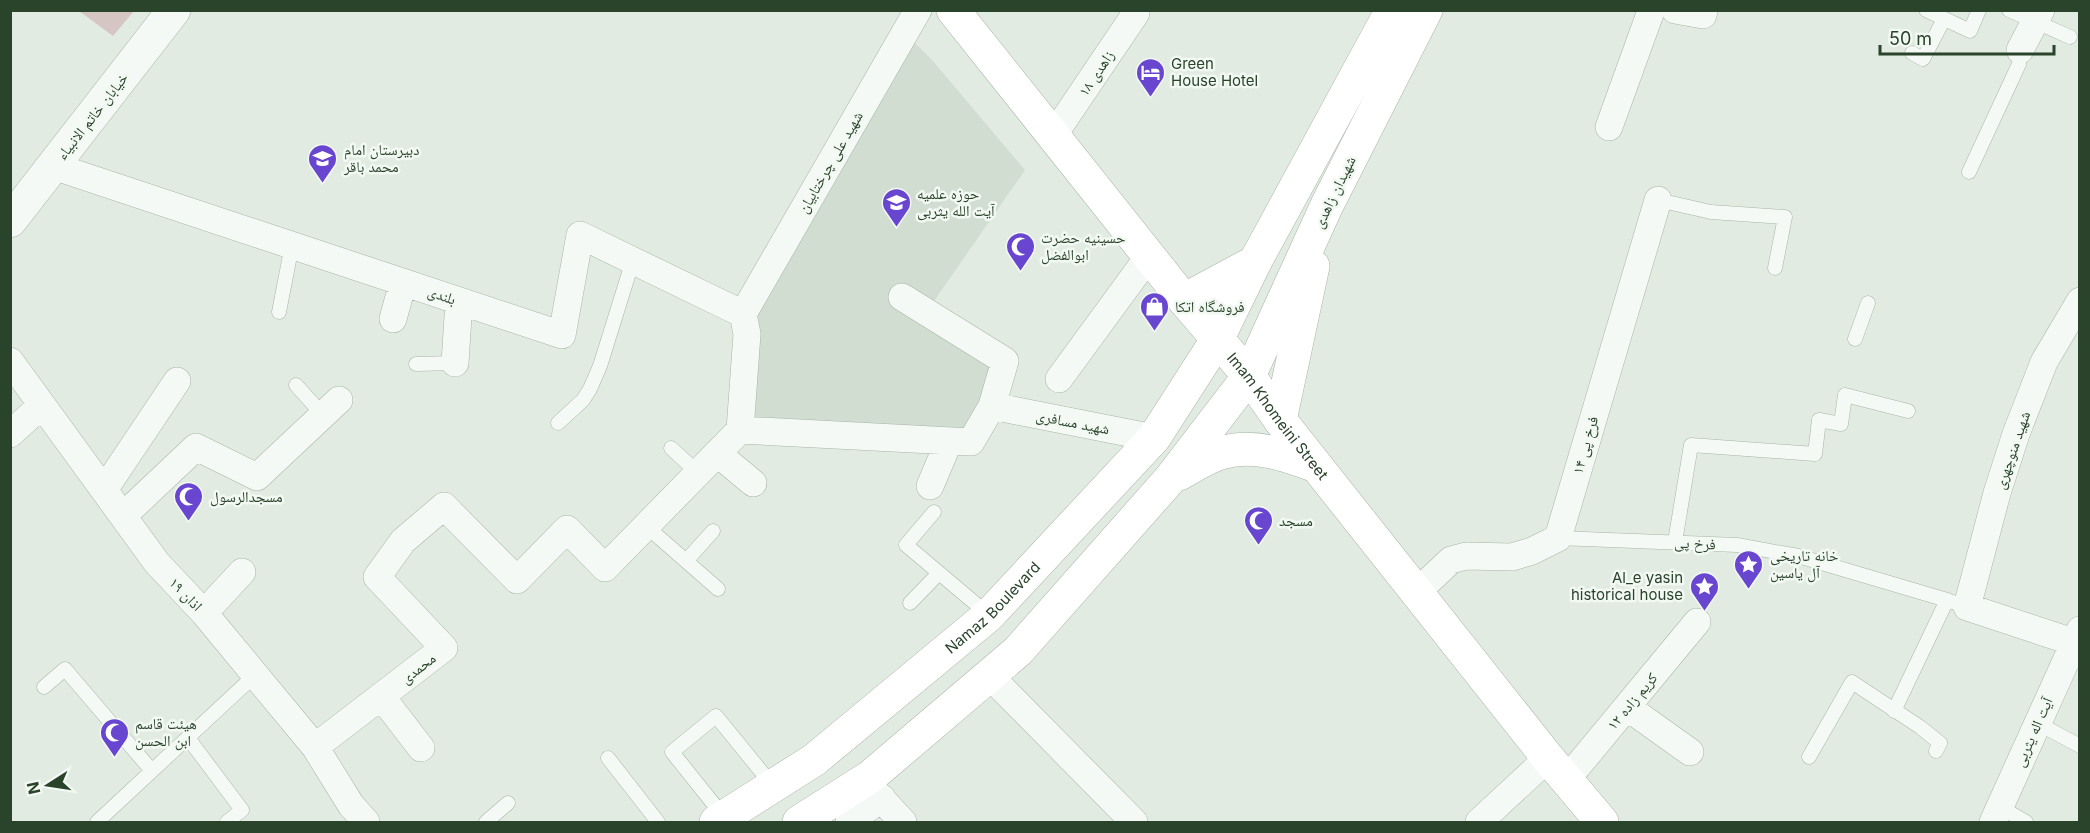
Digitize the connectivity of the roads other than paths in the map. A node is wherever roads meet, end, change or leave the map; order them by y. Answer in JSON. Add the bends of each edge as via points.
{"nodes":[{"id":1,"x":174,"y":10,"type":"edge"},
{"id":2,"x":918,"y":10,"type":"edge"},
{"id":3,"x":953,"y":10,"type":"edge"},
{"id":4,"x":1132,"y":10,"type":"edge"},
{"id":5,"x":1392,"y":10,"type":"edge"},
{"id":6,"x":1426,"y":10,"type":"edge"},
{"id":7,"x":1631,"y":10,"type":"edge"},
{"id":8,"x":1675,"y":10,"type":"edge"},
{"id":9,"x":1704,"y":10,"type":"edge"},
{"id":10,"x":1926,"y":10,"type":"edge"},
{"id":11,"x":1979,"y":10,"type":"edge"},
{"id":12,"x":2009,"y":10,"type":"edge"},
{"id":13,"x":1653,"y":11,"type":"edge"},
{"id":14,"x":2038,"y":16,"type":"edge"},
{"id":15,"x":1944,"y":19,"type":"junction"},
{"id":16,"x":2070,"y":38,"type":"dead end"},
{"id":17,"x":2020,"y":50,"type":"joint"},
{"id":18,"x":1912,"y":53,"type":"dead end"},
{"id":19,"x":1609,"y":127,"type":"dead end"},
{"id":20,"x":1053,"y":136,"type":"junction"},
{"id":21,"x":53,"y":166,"type":"junction"},
{"id":22,"x":1969,"y":172,"type":"dead end"},
{"id":23,"x":1300,"y":183,"type":"junction"},
{"id":24,"x":1658,"y":200,"type":"joint"},
{"id":25,"x":1327,"y":205,"type":"junction"},
{"id":26,"x":10,"y":221,"type":"edge"},
{"id":27,"x":292,"y":245,"type":"junction"},
{"id":28,"x":1149,"y":256,"type":"junction"},
{"id":29,"x":633,"y":260,"type":"junction"},
{"id":30,"x":1255,"y":262,"type":"junction"},
{"id":31,"x":1775,"y":268,"type":"dead end"},
{"id":32,"x":403,"y":282,"type":"junction"},
{"id":33,"x":902,"y":297,"type":"dead end"},
{"id":34,"x":1184,"y":300,"type":"junction"},
{"id":35,"x":459,"y":301,"type":"junction"},
{"id":36,"x":2079,"y":301,"type":"edge"},
{"id":37,"x":1868,"y":303,"type":"dead end"},
{"id":38,"x":279,"y":312,"type":"dead end"},
{"id":39,"x":743,"y":314,"type":"junction"},
{"id":40,"x":393,"y":319,"type":"dead end"},
{"id":41,"x":1855,"y":339,"type":"dead end"},
{"id":42,"x":1217,"y":340,"type":"junction"},
{"id":43,"x":10,"y":361,"type":"edge"},
{"id":44,"x":455,"y":363,"type":"joint"},
{"id":45,"x":417,"y":364,"type":"dead end"},
{"id":46,"x":1249,"y":376,"type":"junction"},
{"id":47,"x":1059,"y":379,"type":"dead end"},
{"id":48,"x":177,"y":381,"type":"dead end"},
{"id":49,"x":296,"y":386,"type":"dead end"},
{"id":50,"x":42,"y":405,"type":"junction"},
{"id":51,"x":992,"y":406,"type":"junction"},
{"id":52,"x":331,"y":407,"type":"joint"},
{"id":53,"x":1908,"y":411,"type":"dead end"},
{"id":54,"x":1280,"y":420,"type":"junction"},
{"id":55,"x":558,"y":423,"type":"dead end"},
{"id":56,"x":740,"y":430,"type":"junction"},
{"id":57,"x":10,"y":434,"type":"edge"},
{"id":58,"x":1154,"y":438,"type":"junction"},
{"id":59,"x":949,"y":441,"type":"junction"},
{"id":60,"x":671,"y":448,"type":"dead end"},
{"id":61,"x":717,"y":453,"type":"junction"},
{"id":62,"x":1316,"y":466,"type":"junction"},
{"id":63,"x":698,"y":473,"type":"junction"},
{"id":64,"x":1170,"y":479,"type":"junction"},
{"id":65,"x":753,"y":483,"type":"dead end"},
{"id":66,"x":1110,"y":483,"type":"junction"},
{"id":67,"x":930,"y":486,"type":"dead end"},
{"id":68,"x":104,"y":490,"type":"junction"},
{"id":69,"x":934,"y":512,"type":"dead end"},
{"id":70,"x":1140,"y":513,"type":"junction"},
{"id":71,"x":123,"y":516,"type":"junction"},
{"id":72,"x":646,"y":526,"type":"junction"},
{"id":73,"x":713,"y":531,"type":"dead end"},
{"id":74,"x":1558,"y":538,"type":"junction"},
{"id":75,"x":1675,"y":542,"type":"junction"},
{"id":76,"x":686,"y":561,"type":"junction"},
{"id":77,"x":242,"y":572,"type":"dead end"},
{"id":78,"x":939,"y":573,"type":"junction"},
{"id":79,"x":718,"y":589,"type":"dead end"},
{"id":80,"x":1417,"y":592,"type":"junction"},
{"id":81,"x":910,"y":603,"type":"dead end"},
{"id":82,"x":1957,"y":604,"type":"junction"},
{"id":83,"x":204,"y":612,"type":"junction"},
{"id":84,"x":989,"y":615,"type":"junction"},
{"id":85,"x":1697,"y":622,"type":"dead end"},
{"id":86,"x":2076,"y":636,"type":"edge"},
{"id":87,"x":255,"y":675,"type":"junction"},
{"id":88,"x":989,"y":675,"type":"junction"},
{"id":89,"x":44,"y":687,"type":"dead end"},
{"id":90,"x":381,"y":696,"type":"junction"},
{"id":91,"x":1627,"y":706,"type":"junction"},
{"id":92,"x":1894,"y":711,"type":"junction"},
{"id":93,"x":2037,"y":723,"type":"junction"},
{"id":94,"x":188,"y":738,"type":"junction"},
{"id":95,"x":2079,"y":746,"type":"edge"},
{"id":96,"x":315,"y":747,"type":"junction"},
{"id":97,"x":421,"y":748,"type":"dead end"},
{"id":98,"x":1936,"y":751,"type":"dead end"},
{"id":99,"x":1690,"y":753,"type":"dead end"},
{"id":100,"x":1809,"y":757,"type":"dead end"},
{"id":101,"x":608,"y":758,"type":"dead end"},
{"id":102,"x":1558,"y":769,"type":"junction"},
{"id":103,"x":152,"y":771,"type":"junction"},
{"id":104,"x":773,"y":786,"type":"junction"},
{"id":105,"x":873,"y":789,"type":"junction"},
{"id":106,"x":508,"y":803,"type":"dead end"},
{"id":107,"x":1996,"y":815,"type":"edge"},
{"id":108,"x":720,"y":820,"type":"edge"},
{"id":109,"x":97,"y":822,"type":"edge"},
{"id":110,"x":227,"y":822,"type":"edge"},
{"id":111,"x":366,"y":822,"type":"edge"},
{"id":112,"x":486,"y":822,"type":"edge"},
{"id":113,"x":658,"y":822,"type":"edge"},
{"id":114,"x":799,"y":822,"type":"edge"},
{"id":115,"x":849,"y":822,"type":"edge"},
{"id":116,"x":903,"y":822,"type":"edge"},
{"id":117,"x":1134,"y":822,"type":"edge"},
{"id":118,"x":1479,"y":822,"type":"edge"},
{"id":119,"x":1602,"y":822,"type":"edge"},
{"id":120,"x":2026,"y":822,"type":"edge"}],
"edges":[{"from":1,"to":21,"type":"street","name":"خیابان خاتم الانبیاء"},
{"from":2,"to":39,"type":"street","name":"شهید علی چرختابیان"},
{"from":3,"to":20,"type":"main road","name":"Imam Khomeini Street"},
{"from":4,"to":20,"type":"street","name":"زاهدی ۱۸","via":[[1136,13]]},
{"from":5,"to":23,"type":"main road"},
{"from":6,"to":25,"type":"main road","name":"شهیدان زاهدی"},
{"from":7,"to":13,"type":"street","via":[[1637,14]]},
{"from":8,"to":9,"type":"street","via":[[1703,15]]},
{"from":10,"to":15,"type":"lane"},
{"from":11,"to":15,"type":"lane","via":[[1970,31]]},
{"from":12,"to":14,"type":"lane"},
{"from":13,"to":19,"type":"street"},
{"from":14,"to":16,"type":"lane"},
{"from":14,"to":17,"type":"street"},
{"from":15,"to":18,"type":"lane","via":[[1923,59]]},
{"from":17,"to":22,"type":"lane","via":[[2019,64]]},
{"from":20,"to":28,"type":"main road","name":"Imam Khomeini Street"},
{"from":21,"to":26,"type":"street","name":"خیابان خاتم الانبیاء"},
{"from":21,"to":27,"type":"street","name":"بلندی"},
{"from":23,"to":25,"type":"main road","via":[[1306,202]]},
{"from":23,"to":30,"type":"main road"},
{"from":24,"to":31,"type":"lane","via":[[1711,212],[1785,217]]},
{"from":24,"to":74,"type":"street","name":"فرخ پی ۱۴"},
{"from":25,"to":46,"type":"main road","name":"شهیدان زاهدی"},
{"from":25,"to":54,"type":"main road"},
{"from":27,"to":32,"type":"street","name":"بلندی"},
{"from":27,"to":38,"type":"lane"},
{"from":28,"to":34,"type":"main road","name":"Imam Khomeini Street"},
{"from":28,"to":47,"type":"street"},
{"from":29,"to":35,"type":"street","name":"بلندی","via":[[580,235],[562,335]]},
{"from":29,"to":39,"type":"street","name":"بلندی"},
{"from":29,"to":55,"type":"lane","via":[[590,389]]},
{"from":30,"to":34,"type":"main road"},
{"from":30,"to":42,"type":"main road"},
{"from":32,"to":35,"type":"street","name":"بلندی"},
{"from":32,"to":40,"type":"street"},
{"from":33,"to":51,"type":"street","via":[[1005,361]]},
{"from":34,"to":42,"type":"main road","name":"Imam Khomeini Street"},
{"from":35,"to":44,"type":"street"},
{"from":36,"to":82,"type":"street","name":"شهید منوچهری","via":[[2044,362]]},
{"from":37,"to":41,"type":"lane"},
{"from":39,"to":56,"type":"street","via":[[747,334]]},
{"from":42,"to":46,"type":"main road","name":"Imam Khomeini Street"},
{"from":42,"to":58,"type":"main road","name":"Namaz Boulevard"},
{"from":43,"to":50,"type":"street","name":"اذان ۱۹"},
{"from":44,"to":45,"type":"lane"},
{"from":46,"to":54,"type":"main road","name":"Imam Khomeini Street"},
{"from":46,"to":64,"type":"main road"},
{"from":48,"to":68,"type":"street"},
{"from":49,"to":52,"type":"lane"},
{"from":50,"to":57,"type":"street"},
{"from":50,"to":68,"type":"street","name":"اذان ۱۹"},
{"from":51,"to":58,"type":"street","name":"شهید مسافری"},
{"from":51,"to":59,"type":"street","via":[[971,442]]},
{"from":52,"to":71,"type":"street","via":[[257,477],[196,447]]},
{"from":53,"to":75,"type":"lane","via":[[1843,389],[1842,424],[1819,420],[1815,454],[1691,445]]},
{"from":54,"to":62,"type":"main road","name":"Imam Khomeini Street"},
{"from":56,"to":59,"type":"street"},
{"from":56,"to":61,"type":"street"},
{"from":58,"to":66,"type":"main road","name":"Namaz Boulevard"},
{"from":59,"to":67,"type":"street"},
{"from":60,"to":63,"type":"lane"},
{"from":61,"to":63,"type":"street"},
{"from":61,"to":65,"type":"street"},
{"from":62,"to":64,"type":"main road","via":[[1266,450],[1244,449],[1221,453]]},
{"from":62,"to":80,"type":"main road","name":"Imam Khomeini Street"},
{"from":63,"to":72,"type":"street"},
{"from":64,"to":70,"type":"main road"},
{"from":66,"to":70,"type":"main road"},
{"from":66,"to":84,"type":"main road","name":"Namaz Boulevard"},
{"from":68,"to":71,"type":"street","name":"اذان ۱۹"},
{"from":69,"to":78,"type":"lane","via":[[906,545]]},
{"from":70,"to":88,"type":"main road","via":[[1018,651]]},
{"from":71,"to":83,"type":"street","name":"اذان ۱۹","via":[[157,563]]},
{"from":72,"to":76,"type":"lane"},
{"from":72,"to":90,"type":"street","name":"محمدی","via":[[605,568],[567,529],[516,580],[444,506],[403,541],[377,577],[444,648]]},
{"from":73,"to":76,"type":"lane"},
{"from":74,"to":75,"type":"lane","name":"فرخ پی"},
{"from":74,"to":80,"type":"street","via":[[1512,557],[1466,556],[1451,560]]},
{"from":75,"to":82,"type":"lane","name":"فرخ پی","via":[[1737,545],[1797,556]]},
{"from":76,"to":79,"type":"lane"},
{"from":77,"to":83,"type":"street"},
{"from":78,"to":81,"type":"lane"},
{"from":78,"to":84,"type":"lane"},
{"from":80,"to":102,"type":"main road","name":"Imam Khomeini Street"},
{"from":82,"to":86,"type":"street"},
{"from":82,"to":92,"type":"lane"},
{"from":83,"to":87,"type":"street","name":"اذان ۱۹"},
{"from":84,"to":104,"type":"main road","name":"Namaz Boulevard","via":[[814,760]]},
{"from":85,"to":91,"type":"street","name":"کریم زاده ۱۲"},
{"from":86,"to":93,"type":"street","name":"آیت اله یثربی"},
{"from":87,"to":94,"type":"lane"},
{"from":87,"to":96,"type":"street","name":"اذان ۱۹"},
{"from":88,"to":105,"type":"main road"},
{"from":88,"to":117,"type":"street"},
{"from":89,"to":103,"type":"lane","via":[[65,669]]},
{"from":90,"to":96,"type":"street","name":"محمدی"},
{"from":90,"to":97,"type":"street"},
{"from":91,"to":99,"type":"street"},
{"from":91,"to":102,"type":"street","name":"کریم زاده ۱۲"},
{"from":92,"to":98,"type":"lane","via":[[1940,743]]},
{"from":92,"to":100,"type":"lane","via":[[1852,682]]},
{"from":93,"to":95,"type":"lane"},
{"from":93,"to":107,"type":"street","name":"آیت اله یثربی"},
{"from":94,"to":103,"type":"lane"},
{"from":94,"to":110,"type":"lane","via":[[242,810]]},
{"from":96,"to":111,"type":"street","name":"اذان ۱۹"},
{"from":101,"to":113,"type":"lane"},
{"from":102,"to":118,"type":"street","name":"کریم زاده ۱۲"},
{"from":102,"to":119,"type":"main road","name":"Imam Khomeini Street"},
{"from":103,"to":109,"type":"lane"},
{"from":104,"to":108,"type":"main road","name":"Namaz Boulevard"},
{"from":104,"to":108,"type":"lane","via":[[716,716],[672,752]]},
{"from":105,"to":114,"type":"main road"},
{"from":105,"to":115,"type":"street"},
{"from":105,"to":116,"type":"street"},
{"from":106,"to":112,"type":"lane"},
{"from":107,"to":120,"type":"lane"}]}
